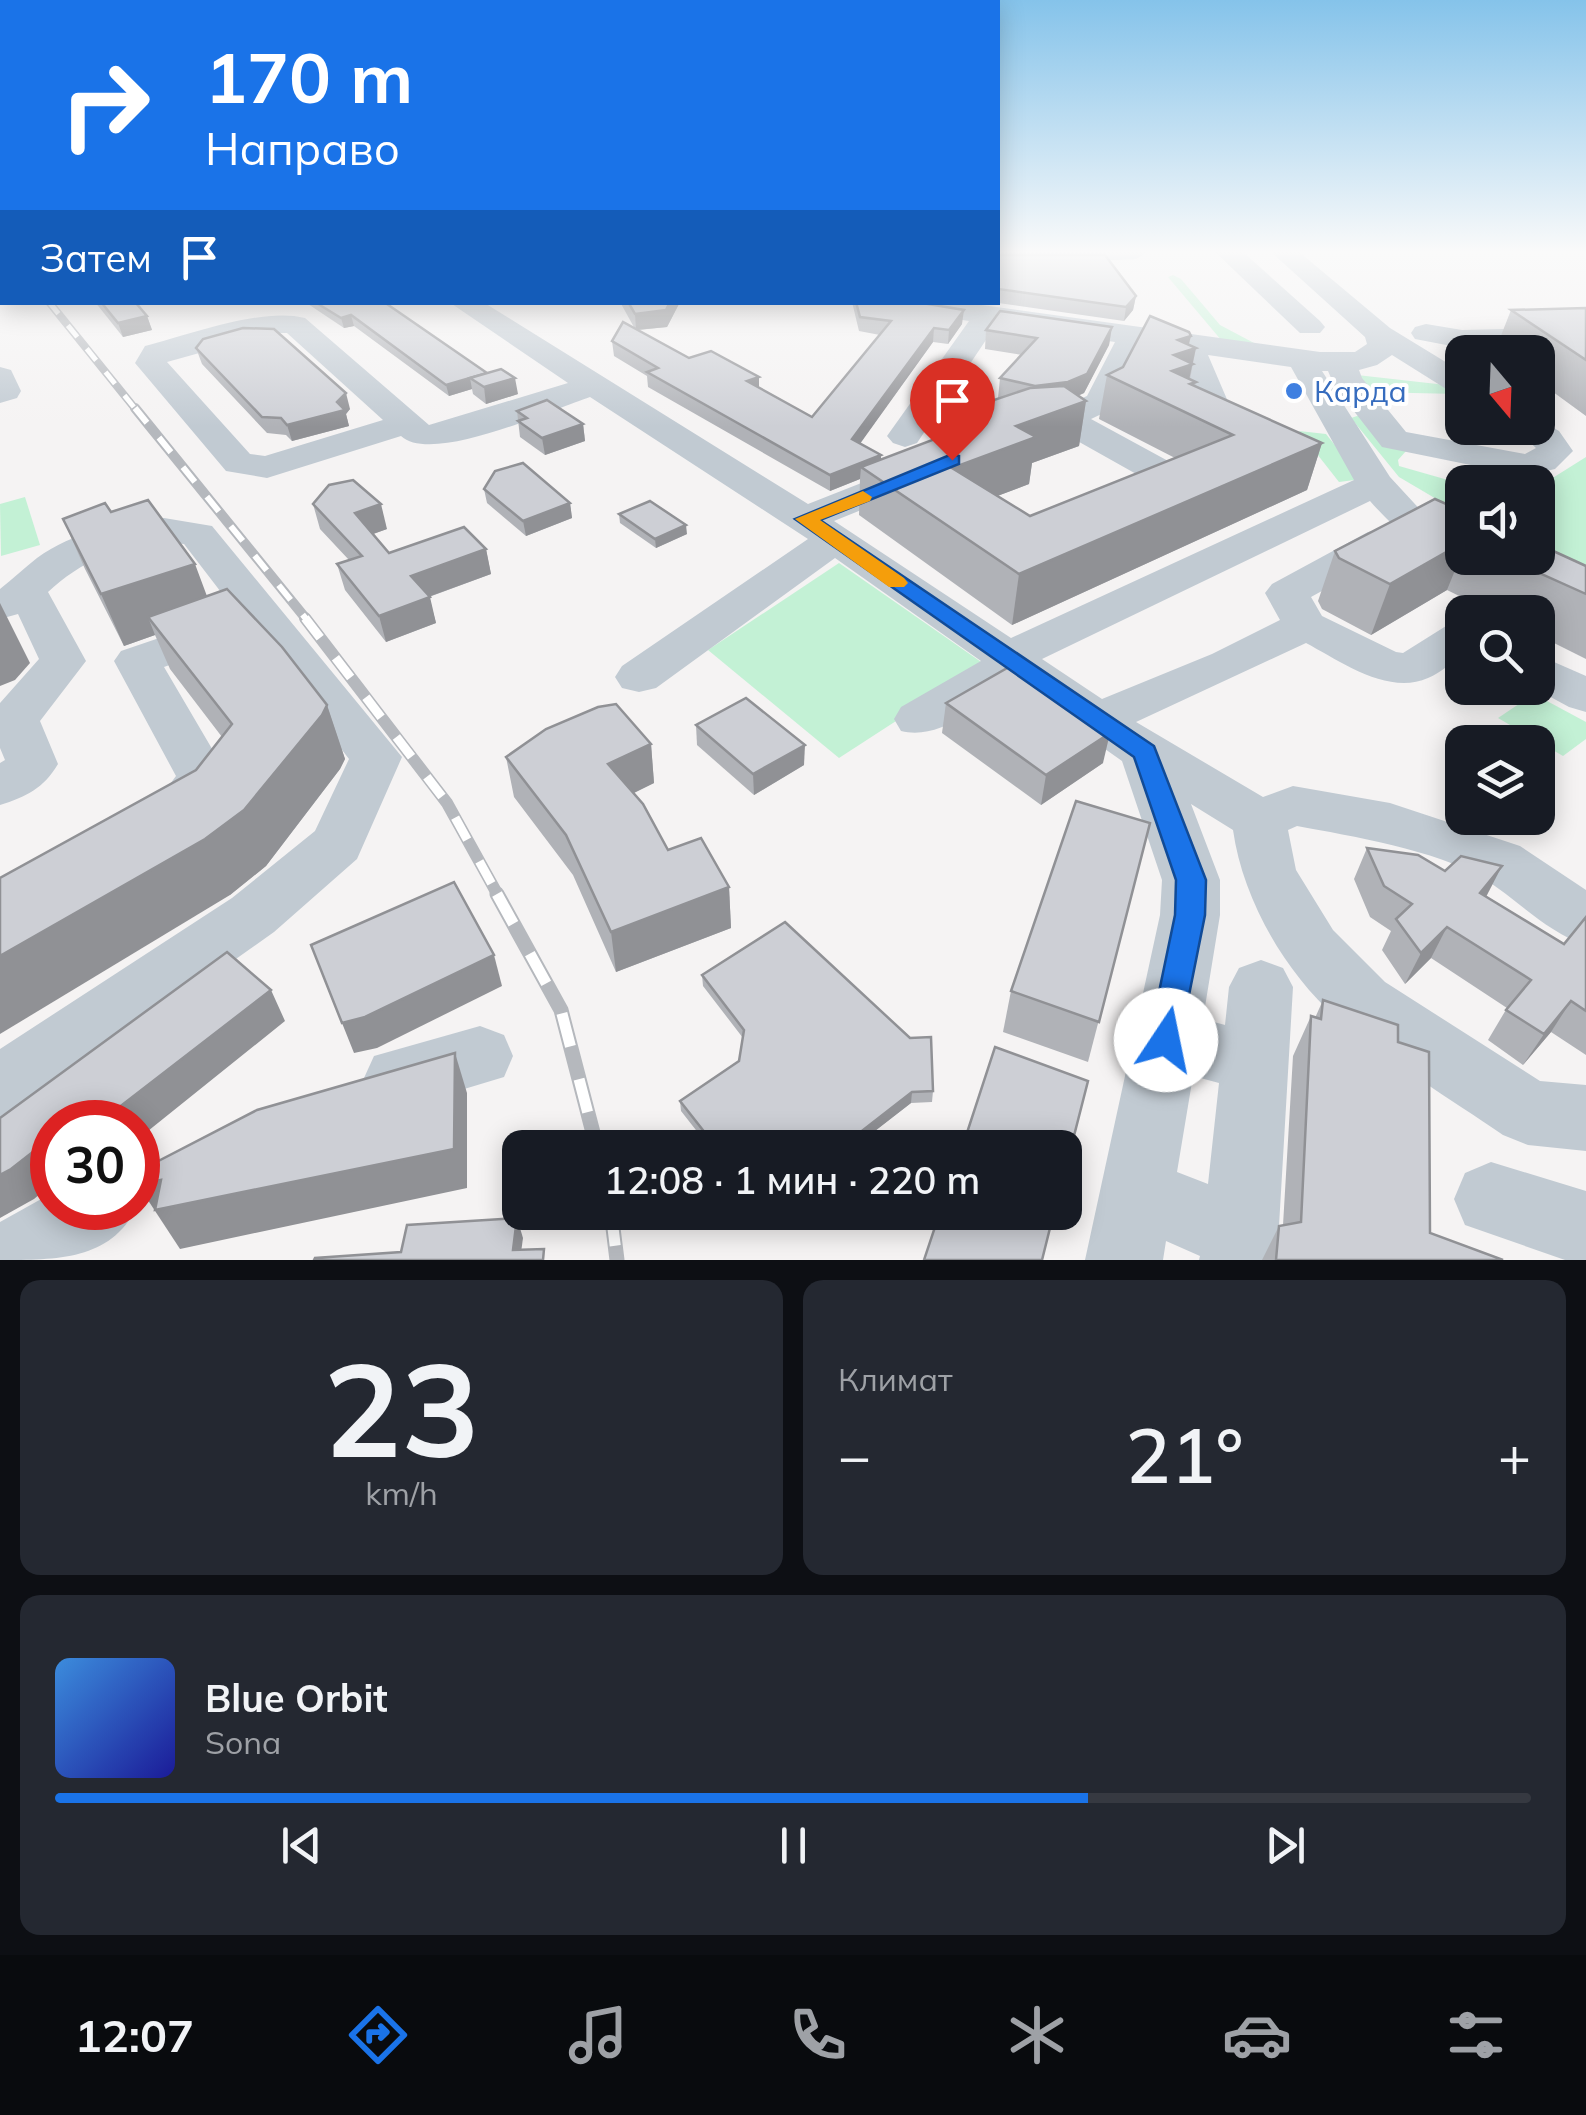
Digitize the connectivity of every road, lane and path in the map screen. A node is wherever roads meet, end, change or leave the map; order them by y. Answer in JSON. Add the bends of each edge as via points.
{"nodes":[{"id":1,"x":475,"y":310,"type":"edge"},
{"id":2,"x":951,"y":310,"type":"edge"},
{"id":3,"x":1276,"y":310,"type":"edge"},
{"id":4,"x":1343,"y":310,"type":"edge"},
{"id":5,"x":988,"y":315,"type":"junction"},
{"id":6,"x":1429,"y":322,"type":"junction"},
{"id":7,"x":1586,"y":324,"type":"edge"},
{"id":8,"x":1134,"y":335,"type":"junction"},
{"id":9,"x":1586,"y":336,"type":"edge"},
{"id":10,"x":1445,"y":340,"type":"edge"},
{"id":11,"x":1187,"y":342,"type":"junction"},
{"id":12,"x":1304,"y":343,"type":"junction"},
{"id":13,"x":1378,"y":344,"type":"junction"},
{"id":14,"x":1341,"y":362,"type":"junction"},
{"id":15,"x":0,"y":377,"type":"edge"},
{"id":16,"x":1445,"y":377,"type":"edge"},
{"id":17,"x":594,"y":385,"type":"junction"},
{"id":18,"x":0,"y":392,"type":"edge"},
{"id":19,"x":1555,"y":420,"type":"edge"},
{"id":20,"x":406,"y":423,"type":"junction"},
{"id":21,"x":1222,"y":425,"type":"edge"},
{"id":22,"x":905,"y":436,"type":"dead end"},
{"id":23,"x":1586,"y":436,"type":"edge"},
{"id":24,"x":1551,"y":445,"type":"edge"},
{"id":25,"x":952,"y":460,"type":"edge"},
{"id":26,"x":1375,"y":484,"type":"junction"},
{"id":27,"x":1095,"y":505,"type":"edge"},
{"id":28,"x":1412,"y":524,"type":"junction"},
{"id":29,"x":820,"y":529,"type":"junction"},
{"id":30,"x":1445,"y":540,"type":"edge"},
{"id":31,"x":12,"y":600,"type":"edge"},
{"id":32,"x":263,"y":616,"type":"junction"},
{"id":33,"x":1304,"y":625,"type":"junction"},
{"id":34,"x":1445,"y":647,"type":"edge"},
{"id":35,"x":1006,"y":658,"type":"junction"},
{"id":36,"x":640,"y":677,"type":"dead end"},
{"id":37,"x":1555,"y":679,"type":"edge"},
{"id":38,"x":1586,"y":696,"type":"edge"},
{"id":39,"x":919,"y":719,"type":"dead end"},
{"id":40,"x":1121,"y":736,"type":"junction"},
{"id":41,"x":0,"y":786,"type":"edge"},
{"id":42,"x":1260,"y":820,"type":"junction"},
{"id":43,"x":135,"y":838,"type":"edge"},
{"id":44,"x":1586,"y":921,"type":"edge"},
{"id":45,"x":1261,"y":987,"type":"dead end"},
{"id":46,"x":1166,"y":1040,"type":"junction"},
{"id":47,"x":480,"y":1056,"type":"dead end"},
{"id":48,"x":1254,"y":1062,"type":"junction"},
{"id":49,"x":0,"y":1087,"type":"edge"},
{"id":50,"x":348,"y":1091,"type":"edge"},
{"id":51,"x":1586,"y":1118,"type":"edge"},
{"id":52,"x":1490,"y":1199,"type":"dead end"},
{"id":53,"x":1130,"y":1226,"type":"edge"},
{"id":54,"x":1586,"y":1229,"type":"edge"},
{"id":55,"x":57,"y":1230,"type":"edge"},
{"id":56,"x":1240,"y":1247,"type":"edge"},
{"id":57,"x":8,"y":1260,"type":"edge"}],
"edges":[{"from":1,"to":17,"type":"street"},
{"from":2,"to":5,"type":"street"},
{"from":3,"to":12,"type":"street"},
{"from":4,"to":13,"type":"street"},
{"from":5,"to":8,"type":"street"},
{"from":5,"to":22,"type":"street"},
{"from":6,"to":7,"type":"street"},
{"from":6,"to":9,"type":"street","via":[[1462,339]]},
{"from":6,"to":10,"type":"street"},
{"from":6,"to":13,"type":"street"},
{"from":8,"to":11,"type":"street"},
{"from":8,"to":27,"type":"street","via":[[1100,402],[1054,416],[1168,476]]},
{"from":11,"to":12,"type":"street"},
{"from":11,"to":21,"type":"street"},
{"from":12,"to":14,"type":"street"},
{"from":12,"to":26,"type":"street"},
{"from":13,"to":14,"type":"street"},
{"from":13,"to":16,"type":"street"},
{"from":14,"to":24,"type":"street","via":[[1346,380],[1394,440],[1526,465],[1542,462],[1554,451]]},
{"from":15,"to":18,"type":"street"},
{"from":17,"to":20,"type":"street","via":[[440,436],[420,435]]},
{"from":17,"to":29,"type":"street"},
{"from":19,"to":23,"type":"street"},
{"from":20,"to":20,"type":"street","via":[[295,324],[156,353],[151,363],[240,463],[267,467]]},
{"from":25,"to":29,"type":"street"},
{"from":26,"to":28,"type":"street"},
{"from":26,"to":35,"type":"street"},
{"from":28,"to":30,"type":"street"},
{"from":28,"to":33,"type":"street","via":[[1287,593]]},
{"from":29,"to":35,"type":"street"},
{"from":29,"to":36,"type":"street"},
{"from":31,"to":32,"type":"street","via":[[73,554],[150,530],[182,528],[198,535]]},
{"from":31,"to":41,"type":"street","via":[[35,603],[63,661],[14,718],[32,764]]},
{"from":32,"to":43,"type":"street","via":[[137,662],[202,776],[195,796]]},
{"from":32,"to":49,"type":"street","via":[[376,758],[337,844],[254,916]]},
{"from":33,"to":34,"type":"street","via":[[1386,666],[1411,668]]},
{"from":33,"to":40,"type":"street"},
{"from":35,"to":39,"type":"street","via":[[997,673]]},
{"from":35,"to":40,"type":"street"},
{"from":37,"to":38,"type":"street"},
{"from":40,"to":42,"type":"street"},
{"from":40,"to":46,"type":"street","via":[[1191,880]]},
{"from":42,"to":44,"type":"street","via":[[1293,806],[1390,824],[1500,861]]},
{"from":42,"to":51,"type":"street","via":[[1268,872],[1311,948],[1362,1001],[1528,1112]]},
{"from":45,"to":48,"type":"street"},
{"from":46,"to":48,"type":"street"},
{"from":46,"to":53,"type":"street"},
{"from":47,"to":50,"type":"street"},
{"from":48,"to":56,"type":"street"},
{"from":52,"to":54,"type":"street"},
{"from":53,"to":56,"type":"street"},
{"from":55,"to":57,"type":"street"}]}
